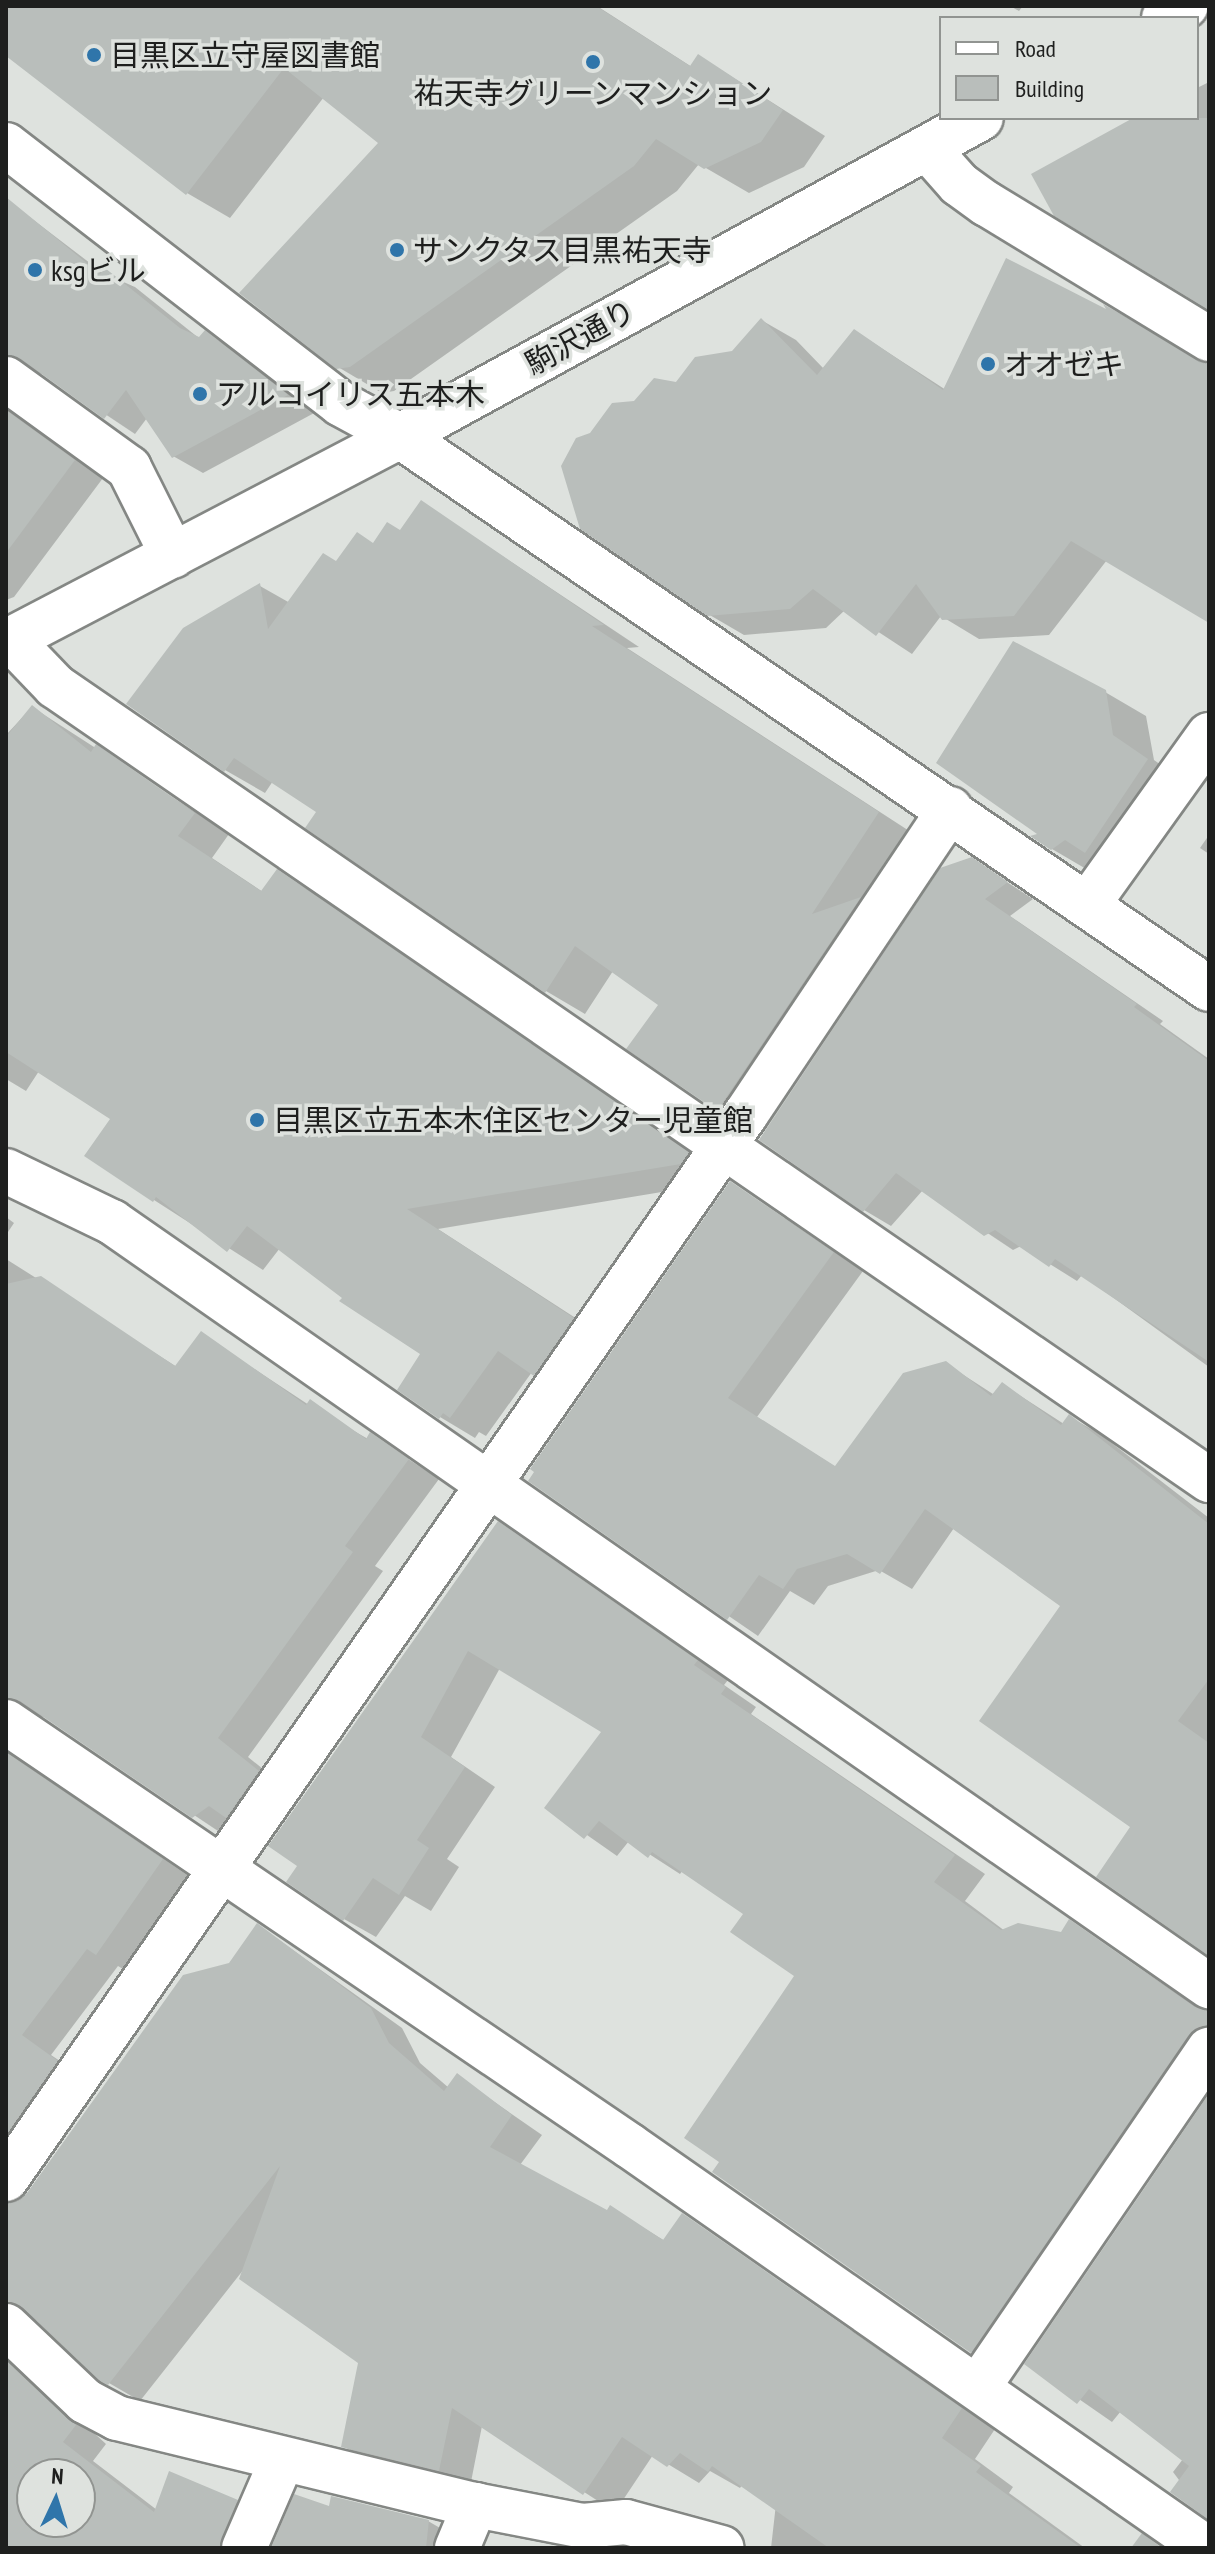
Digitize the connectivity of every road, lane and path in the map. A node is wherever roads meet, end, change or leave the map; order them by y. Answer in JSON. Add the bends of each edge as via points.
{"nodes":[{"id":1,"x":1186,"y":6,"type":"edge"},
{"id":2,"x":1168,"y":16,"type":"edge"},
{"id":3,"x":977,"y":120,"type":"edge"},
{"id":4,"x":6,"y":145,"type":"edge"},
{"id":5,"x":927,"y":148,"type":"junction"},
{"id":6,"x":1209,"y":339,"type":"edge"},
{"id":7,"x":6,"y":379,"type":"edge"},
{"id":8,"x":400,"y":436,"type":"junction"},
{"id":9,"x":173,"y":556,"type":"junction"},
{"id":10,"x":8,"y":640,"type":"edge"},
{"id":11,"x":1209,"y":735,"type":"edge"},
{"id":12,"x":950,"y":809,"type":"junction"},
{"id":13,"x":1088,"y":904,"type":"junction"},
{"id":14,"x":1209,"y":989,"type":"edge"},
{"id":15,"x":723,"y":1145,"type":"junction"},
{"id":16,"x":6,"y":1171,"type":"edge"},
{"id":17,"x":1209,"y":1480,"type":"edge"},
{"id":18,"x":487,"y":1485,"type":"junction"},
{"id":19,"x":6,"y":1722,"type":"edge"},
{"id":20,"x":221,"y":1867,"type":"junction"},
{"id":21,"x":1209,"y":1986,"type":"edge"},
{"id":22,"x":1209,"y":2050,"type":"edge"},
{"id":23,"x":6,"y":2179,"type":"edge"},
{"id":24,"x":6,"y":2326,"type":"edge"},
{"id":25,"x":978,"y":2387,"type":"junction"},
{"id":26,"x":282,"y":2460,"type":"junction"},
{"id":27,"x":475,"y":2505,"type":"junction"},
{"id":28,"x":244,"y":2548,"type":"edge"},
{"id":29,"x":457,"y":2548,"type":"edge"},
{"id":30,"x":722,"y":2548,"type":"edge"},
{"id":31,"x":1206,"y":2548,"type":"edge"}],
"edges":[{"from":1,"to":2,"type":"street"},
{"from":3,"to":5,"type":"street","name":"駒沢通り"},
{"from":4,"to":8,"type":"street","via":[[341,404]]},
{"from":5,"to":6,"type":"street","via":[[959,184],[987,204]]},
{"from":5,"to":8,"type":"street","name":"駒沢通り"},
{"from":7,"to":9,"type":"street","via":[[129,468]]},
{"from":8,"to":9,"type":"street","name":"駒沢通り"},
{"from":8,"to":12,"type":"street"},
{"from":9,"to":10,"type":"street","name":"駒沢通り"},
{"from":10,"to":15,"type":"street","via":[[55,686]]},
{"from":11,"to":13,"type":"street"},
{"from":12,"to":13,"type":"street"},
{"from":12,"to":15,"type":"street"},
{"from":13,"to":14,"type":"street"},
{"from":15,"to":17,"type":"street"},
{"from":15,"to":18,"type":"street"},
{"from":16,"to":18,"type":"street","via":[[112,1222]]},
{"from":18,"to":20,"type":"street"},
{"from":18,"to":21,"type":"street"},
{"from":19,"to":20,"type":"street"},
{"from":20,"to":23,"type":"street"},
{"from":20,"to":25,"type":"street"},
{"from":22,"to":25,"type":"street"},
{"from":24,"to":26,"type":"street","via":[[85,2401],[117,2418]]},
{"from":25,"to":31,"type":"street"},
{"from":26,"to":27,"type":"street"},
{"from":26,"to":28,"type":"street"},
{"from":27,"to":29,"type":"street"},
{"from":27,"to":30,"type":"street","via":[[583,2526],[626,2522]]}]}
